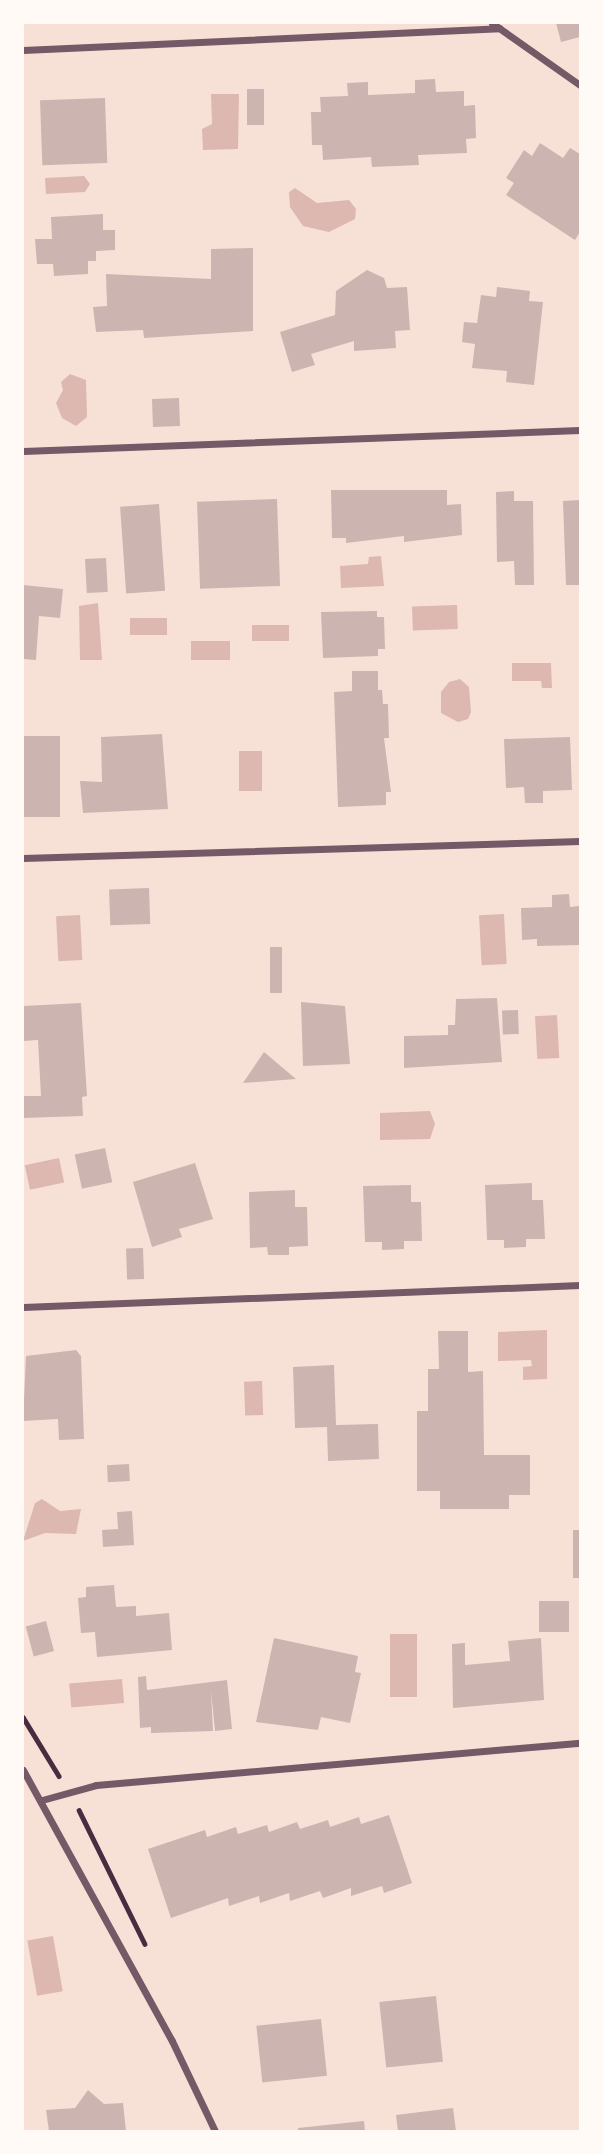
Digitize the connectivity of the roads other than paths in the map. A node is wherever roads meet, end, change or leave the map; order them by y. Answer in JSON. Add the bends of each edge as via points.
{"nodes":[{"id":1,"x":495,"y":25,"type":"edge"},
{"id":2,"x":23,"y":50,"type":"edge"},
{"id":3,"x":580,"y":85,"type":"edge"},
{"id":4,"x":580,"y":430,"type":"edge"},
{"id":5,"x":23,"y":451,"type":"edge"},
{"id":6,"x":580,"y":841,"type":"edge"},
{"id":7,"x":23,"y":858,"type":"edge"},
{"id":8,"x":580,"y":1285,"type":"edge"},
{"id":9,"x":23,"y":1307,"type":"edge"},
{"id":10,"x":580,"y":1744,"type":"edge"},
{"id":11,"x":23,"y":1769,"type":"edge"},
{"id":12,"x":42,"y":1800,"type":"junction"},
{"id":13,"x":215,"y":2131,"type":"edge"}],
"edges":[{"from":1,"to":2,"type":"street"},
{"from":1,"to":3,"type":"street"},
{"from":4,"to":5,"type":"street"},
{"from":6,"to":7,"type":"street"},
{"from":8,"to":9,"type":"street"},
{"from":10,"to":12,"type":"street","via":[[96,1785]]},
{"from":11,"to":12,"type":"street"},
{"from":12,"to":13,"type":"street","via":[[172,2041]]}]}
